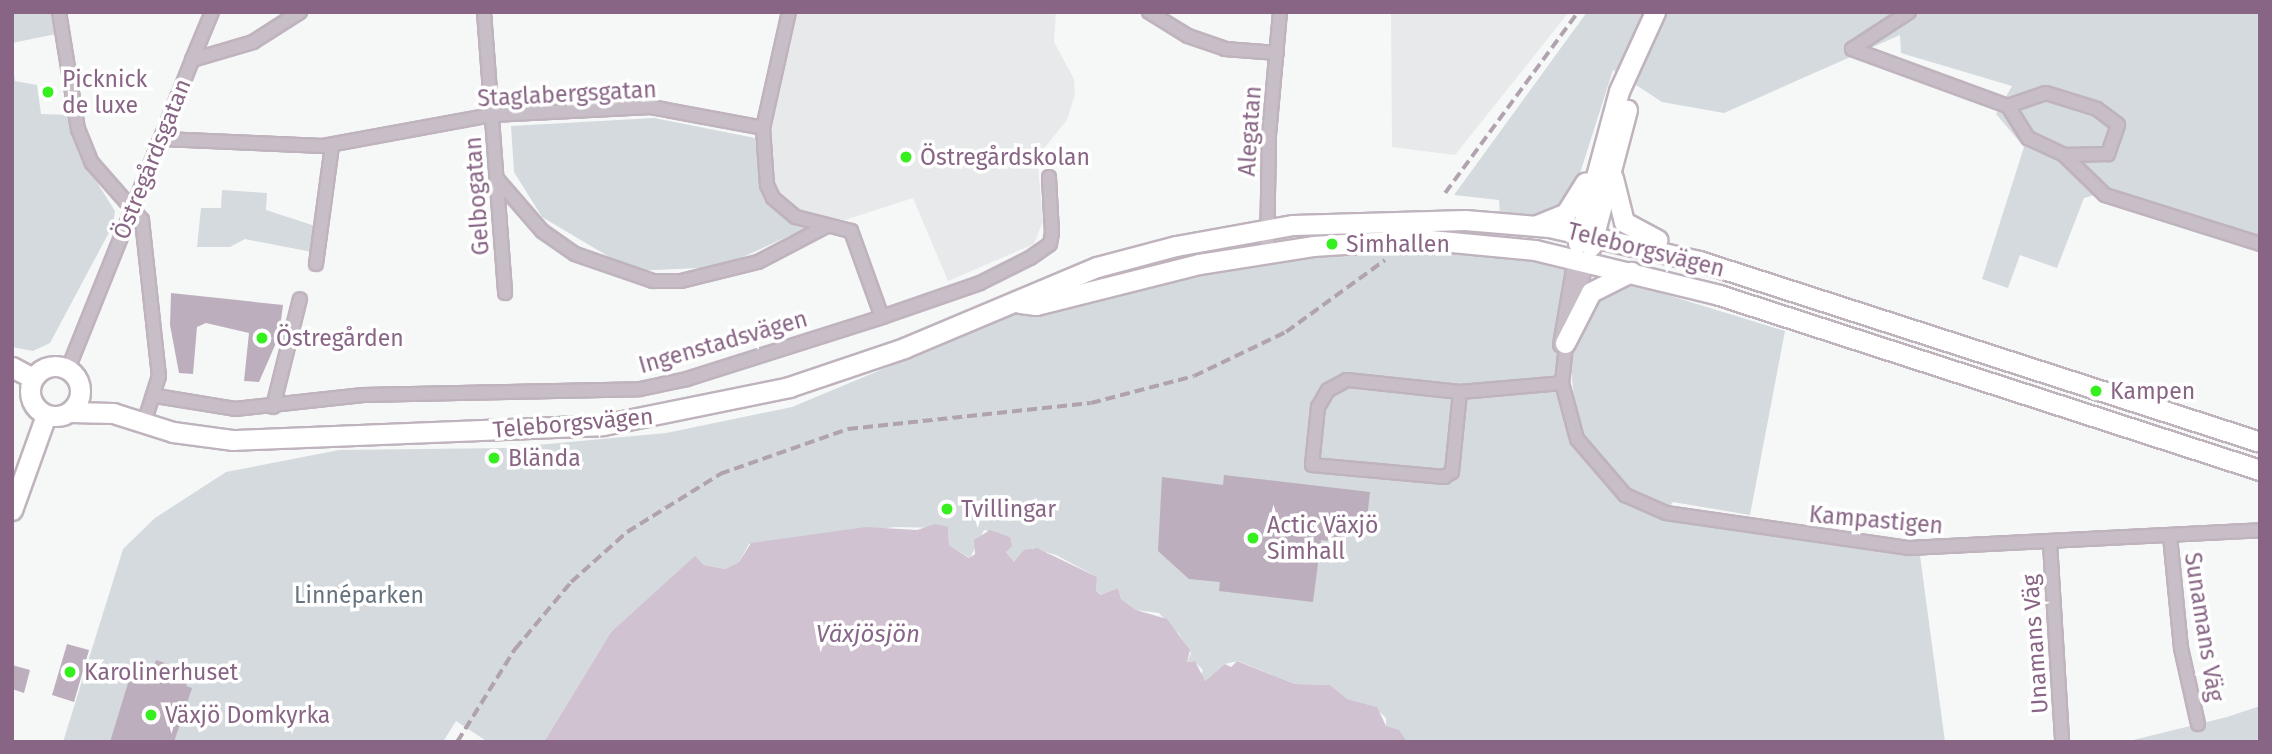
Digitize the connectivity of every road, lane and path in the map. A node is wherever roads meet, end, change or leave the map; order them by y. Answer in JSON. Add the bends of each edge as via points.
{"nodes":[{"id":1,"x":59,"y":12,"type":"edge"},
{"id":2,"x":212,"y":12,"type":"edge"},
{"id":3,"x":300,"y":12,"type":"edge"},
{"id":4,"x":484,"y":12,"type":"edge"},
{"id":5,"x":789,"y":12,"type":"edge"},
{"id":6,"x":1149,"y":12,"type":"edge"},
{"id":7,"x":1280,"y":12,"type":"edge"},
{"id":8,"x":1656,"y":12,"type":"edge"},
{"id":9,"x":1909,"y":12,"type":"edge"},
{"id":10,"x":1638,"y":50,"type":"junction"},
{"id":11,"x":1277,"y":53,"type":"junction"},
{"id":12,"x":192,"y":60,"type":"junction"},
{"id":13,"x":2008,"y":106,"type":"junction"},
{"id":14,"x":492,"y":115,"type":"junction"},
{"id":15,"x":763,"y":128,"type":"junction"},
{"id":16,"x":163,"y":139,"type":"junction"},
{"id":17,"x":332,"y":145,"type":"junction"},
{"id":18,"x":1602,"y":148,"type":"junction"},
{"id":19,"x":2064,"y":155,"type":"junction"},
{"id":20,"x":1612,"y":165,"type":"junction"},
{"id":21,"x":1049,"y":177,"type":"dead end"},
{"id":22,"x":497,"y":179,"type":"junction"},
{"id":23,"x":134,"y":205,"type":"junction"},
{"id":24,"x":1533,"y":226,"type":"junction"},
{"id":25,"x":825,"y":227,"type":"junction"},
{"id":26,"x":1267,"y":228,"type":"junction"},
{"id":27,"x":1587,"y":234,"type":"junction"},
{"id":28,"x":2260,"y":244,"type":"edge"},
{"id":29,"x":1267,"y":252,"type":"junction"},
{"id":30,"x":1581,"y":260,"type":"junction"},
{"id":31,"x":1699,"y":261,"type":"junction"},
{"id":32,"x":316,"y":264,"type":"dead end"},
{"id":33,"x":1631,"y":272,"type":"junction"},
{"id":34,"x":505,"y":293,"type":"dead end"},
{"id":35,"x":300,"y":299,"type":"dead end"},
{"id":36,"x":1020,"y":303,"type":"junction"},
{"id":37,"x":882,"y":317,"type":"junction"},
{"id":38,"x":1564,"y":351,"type":"junction"},
{"id":39,"x":12,"y":367,"type":"edge"},
{"id":40,"x":68,"y":369,"type":"junction"},
{"id":41,"x":33,"y":378,"type":"junction"},
{"id":42,"x":1562,"y":383,"type":"junction"},
{"id":43,"x":80,"y":386,"type":"junction"},
{"id":44,"x":1460,"y":391,"type":"junction"},
{"id":45,"x":156,"y":396,"type":"junction"},
{"id":46,"x":273,"y":407,"type":"junction"},
{"id":47,"x":70,"y":412,"type":"junction"},
{"id":48,"x":113,"y":413,"type":"junction"},
{"id":49,"x":46,"y":415,"type":"junction"},
{"id":50,"x":144,"y":423,"type":"junction"},
{"id":51,"x":2260,"y":442,"type":"edge"},
{"id":52,"x":2260,"y":470,"type":"edge"},
{"id":53,"x":12,"y":510,"type":"edge"},
{"id":54,"x":2260,"y":530,"type":"edge"},
{"id":55,"x":2170,"y":536,"type":"junction"},
{"id":56,"x":2050,"y":543,"type":"junction"},
{"id":57,"x":2198,"y":724,"type":"dead end"},
{"id":58,"x":2062,"y":742,"type":"edge"}],
"edges":[{"from":1,"to":23,"type":"street","via":[[78,129],[92,163]]},
{"from":2,"to":12,"type":"street"},
{"from":3,"to":12,"type":"street","name":"Östregårdsgatan","via":[[253,42]]},
{"from":4,"to":14,"type":"street","name":"Gelbogatan"},
{"from":5,"to":15,"type":"street"},
{"from":6,"to":11,"type":"street","via":[[1188,36],[1225,49]]},
{"from":7,"to":11,"type":"street","name":"Alegatan"},
{"from":8,"to":10,"type":"main road"},
{"from":9,"to":13,"type":"street","via":[[1852,49]]},
{"from":10,"to":18,"type":"main road"},
{"from":10,"to":20,"type":"main road"},
{"from":11,"to":26,"type":"street","name":"Alegatan"},
{"from":12,"to":16,"type":"street","name":"Östregårdsgatan"},
{"from":13,"to":19,"type":"street","via":[[2028,138]]},
{"from":13,"to":19,"type":"street","via":[[2046,93],[2097,110],[2118,125],[2108,154]]},
{"from":14,"to":15,"type":"street","name":"Staglabergsgatan","via":[[651,107]]},
{"from":14,"to":17,"type":"street","name":"Staglabergsgatan"},
{"from":14,"to":22,"type":"street","name":"Gelbogatan"},
{"from":15,"to":25,"type":"street","via":[[767,185],[773,198],[796,217]]},
{"from":16,"to":17,"type":"street","name":"Staglabergsgatan"},
{"from":16,"to":23,"type":"street","name":"Östregårdsgatan"},
{"from":17,"to":32,"type":"street"},
{"from":18,"to":24,"type":"main road","via":[[1572,208]]},
{"from":18,"to":27,"type":"main road"},
{"from":19,"to":28,"type":"street","via":[[2105,195]]},
{"from":20,"to":27,"type":"main road"},
{"from":20,"to":31,"type":"main road","via":[[1618,208],[1629,227]]},
{"from":21,"to":37,"type":"street","name":"Ingenstadsvägen","via":[[1052,233],[1043,250],[980,283]]},
{"from":22,"to":25,"type":"street","via":[[527,217],[564,247],[596,265],[653,281],[681,281],[758,262]]},
{"from":22,"to":34,"type":"street","name":"Gelbogatan"},
{"from":23,"to":40,"type":"street","name":"Östregårdsgatan"},
{"from":23,"to":45,"type":"street","via":[[142,220],[159,376]]},
{"from":24,"to":26,"type":"main road","name":"Teleborgsvägen","via":[[1405,219]]},
{"from":24,"to":27,"type":"main road","name":"Teleborgsvägen"},
{"from":25,"to":37,"type":"street","via":[[846,226],[855,236]]},
{"from":26,"to":29,"type":"street","name":"Alegatan"},
{"from":26,"to":36,"type":"main road","name":"Teleborgsvägen","via":[[1097,267],[1030,291]]},
{"from":27,"to":30,"type":"main road"},
{"from":27,"to":31,"type":"main road","name":"Teleborgsvägen"},
{"from":29,"to":30,"type":"main road","name":"Teleborgsvägen","via":[[1420,239]]},
{"from":29,"to":36,"type":"main road","name":"Teleborgsvägen","via":[[1036,305]]},
{"from":30,"to":33,"type":"main road","name":"Teleborgsvägen"},
{"from":30,"to":38,"type":"street","name":"Kampastigen"},
{"from":31,"to":51,"type":"main road","name":"Teleborgsvägen"},
{"from":33,"to":38,"type":"main road","via":[[1591,292]]},
{"from":33,"to":52,"type":"main road","name":"Teleborgsvägen","via":[[1720,295]]},
{"from":35,"to":46,"type":"street"},
{"from":36,"to":50,"type":"main road","name":"Teleborgsvägen","via":[[789,387],[603,425],[233,440]]},
{"from":37,"to":46,"type":"street","name":"Ingenstadsvägen","via":[[640,388],[376,395]]},
{"from":38,"to":42,"type":"street","name":"Kampastigen"},
{"from":39,"to":41,"type":"main road"},
{"from":40,"to":41,"type":"main road","via":[[47,367]]},
{"from":40,"to":43,"type":"main road"},
{"from":41,"to":49,"type":"main road","via":[[31,399]]},
{"from":42,"to":44,"type":"street"},
{"from":42,"to":56,"type":"street","name":"Kampastigen","via":[[1570,419],[1591,460],[1625,495],[1666,513],[1910,548]]},
{"from":43,"to":47,"type":"main road"},
{"from":43,"to":48,"type":"main road","name":"Teleborgsvägen"},
{"from":44,"to":44,"type":"street","via":[[1452,472],[1444,477],[1312,465],[1318,407],[1328,390],[1347,380]]},
{"from":45,"to":46,"type":"street","name":"Ingenstadsvägen","via":[[235,409]]},
{"from":45,"to":50,"type":"street"},
{"from":47,"to":48,"type":"main road","name":"Teleborgsvägen"},
{"from":47,"to":49,"type":"main road"},
{"from":48,"to":50,"type":"main road","name":"Teleborgsvägen"},
{"from":49,"to":53,"type":"main road"},
{"from":54,"to":55,"type":"street","name":"Kampastigen"},
{"from":55,"to":56,"type":"street","name":"Kampastigen"},
{"from":55,"to":57,"type":"street","name":"Sunamans Väg","via":[[2181,648]]},
{"from":56,"to":58,"type":"street","name":"Unamans Väg"}]}
